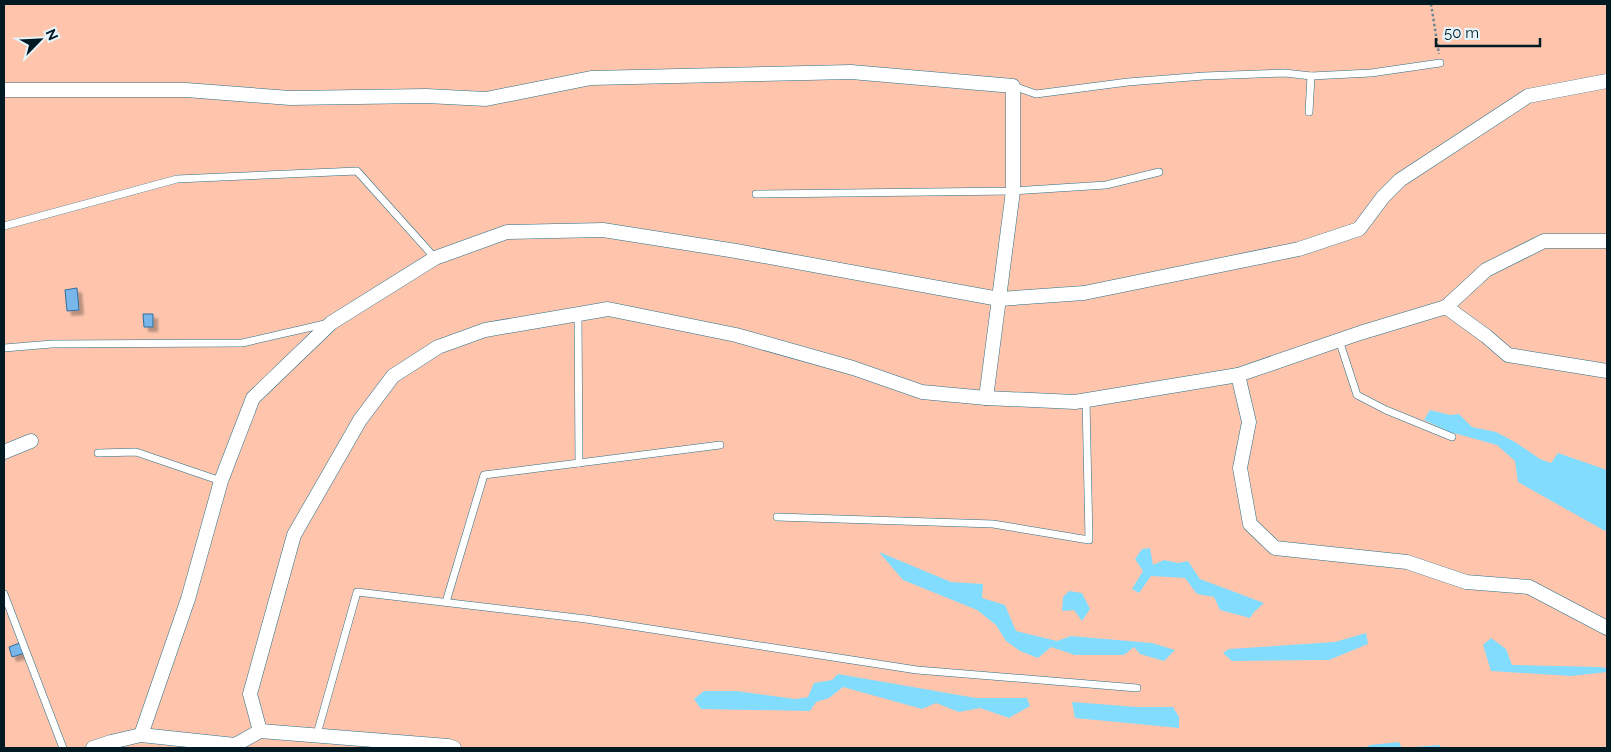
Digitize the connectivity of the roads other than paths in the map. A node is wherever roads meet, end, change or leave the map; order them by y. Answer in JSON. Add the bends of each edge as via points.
{"nodes":[{"id":1,"x":1440,"y":63,"type":"road end"},
{"id":2,"x":1311,"y":76,"type":"junction"},
{"id":3,"x":1607,"y":81,"type":"edge"},
{"id":4,"x":1013,"y":86,"type":"junction"},
{"id":5,"x":4,"y":90,"type":"edge"},
{"id":6,"x":1309,"y":112,"type":"dead end"},
{"id":7,"x":1159,"y":172,"type":"dead end"},
{"id":8,"x":1013,"y":192,"type":"junction"},
{"id":9,"x":756,"y":194,"type":"dead end"},
{"id":10,"x":4,"y":226,"type":"edge"},
{"id":11,"x":1607,"y":241,"type":"edge"},
{"id":12,"x":435,"y":258,"type":"junction"},
{"id":13,"x":999,"y":299,"type":"junction"},
{"id":14,"x":1446,"y":307,"type":"junction"},
{"id":15,"x":578,"y":314,"type":"junction"},
{"id":16,"x":331,"y":323,"type":"junction"},
{"id":17,"x":1339,"y":340,"type":"junction"},
{"id":18,"x":4,"y":348,"type":"edge"},
{"id":19,"x":1607,"y":371,"type":"edge"},
{"id":20,"x":1238,"y":376,"type":"junction"},
{"id":21,"x":986,"y":398,"type":"junction"},
{"id":22,"x":1086,"y":400,"type":"junction"},
{"id":23,"x":1452,"y":437,"type":"dead end"},
{"id":24,"x":32,"y":442,"type":"dead end"},
{"id":25,"x":720,"y":445,"type":"dead end"},
{"id":26,"x":4,"y":452,"type":"edge"},
{"id":27,"x":98,"y":452,"type":"dead end"},
{"id":28,"x":579,"y":463,"type":"junction"},
{"id":29,"x":221,"y":481,"type":"junction"},
{"id":30,"x":777,"y":517,"type":"dead end"},
{"id":31,"x":4,"y":594,"type":"edge"},
{"id":32,"x":446,"y":602,"type":"junction"},
{"id":33,"x":1607,"y":628,"type":"edge"},
{"id":34,"x":1137,"y":688,"type":"dead end"},
{"id":35,"x":260,"y":731,"type":"junction"},
{"id":36,"x":317,"y":734,"type":"junction"},
{"id":37,"x":141,"y":735,"type":"junction"},
{"id":38,"x":63,"y":748,"type":"edge"},
{"id":39,"x":93,"y":748,"type":"edge"},
{"id":40,"x":454,"y":748,"type":"edge"}],
"edges":[{"from":1,"to":2,"type":"lane","via":[[1371,73]]},
{"from":2,"to":4,"type":"lane","via":[[1284,73],[1204,76],[1036,94]]},
{"from":2,"to":6,"type":"lane"},
{"from":3,"to":13,"type":"street","via":[[1528,96],[1400,180],[1359,229],[1299,249],[1084,293]]},
{"from":4,"to":5,"type":"street","via":[[850,72],[592,78],[486,99],[426,96],[290,98],[186,90]]},
{"from":4,"to":8,"type":"street"},
{"from":7,"to":8,"type":"lane","via":[[1106,185]]},
{"from":8,"to":9,"type":"lane"},
{"from":8,"to":13,"type":"street"},
{"from":10,"to":12,"type":"lane","via":[[177,179],[357,172]]},
{"from":11,"to":14,"type":"street","via":[[1544,241],[1486,270]]},
{"from":12,"to":13,"type":"street","via":[[507,232],[603,230],[736,250]]},
{"from":12,"to":16,"type":"street"},
{"from":13,"to":21,"type":"street"},
{"from":14,"to":17,"type":"street"},
{"from":14,"to":19,"type":"street","via":[[1508,355]]},
{"from":15,"to":21,"type":"street","via":[[608,309],[736,335],[922,392]]},
{"from":15,"to":28,"type":"lane"},
{"from":15,"to":35,"type":"street","via":[[486,330],[438,347],[393,376],[360,420],[294,535],[250,694]]},
{"from":16,"to":18,"type":"lane","via":[[242,344],[52,344]]},
{"from":16,"to":29,"type":"street","via":[[253,398]]},
{"from":17,"to":20,"type":"street"},
{"from":17,"to":23,"type":"lane","via":[[1357,395]]},
{"from":20,"to":22,"type":"street"},
{"from":20,"to":33,"type":"street","via":[[1249,422],[1240,468],[1250,524],[1274,548],[1407,562],[1466,582],[1529,587]]},
{"from":21,"to":22,"type":"street"},
{"from":22,"to":30,"type":"lane","via":[[1089,540],[993,524]]},
{"from":24,"to":26,"type":"street"},
{"from":25,"to":28,"type":"lane"},
{"from":27,"to":29,"type":"lane","via":[[136,452]]},
{"from":28,"to":32,"type":"lane","via":[[484,475]]},
{"from":29,"to":37,"type":"street","via":[[188,600]]},
{"from":31,"to":38,"type":"lane"},
{"from":32,"to":34,"type":"lane","via":[[586,619],[917,670]]},
{"from":32,"to":36,"type":"lane","via":[[357,592]]},
{"from":35,"to":36,"type":"street"},
{"from":35,"to":37,"type":"street","via":[[235,745]]},
{"from":36,"to":40,"type":"street"},
{"from":37,"to":39,"type":"street"}]}
